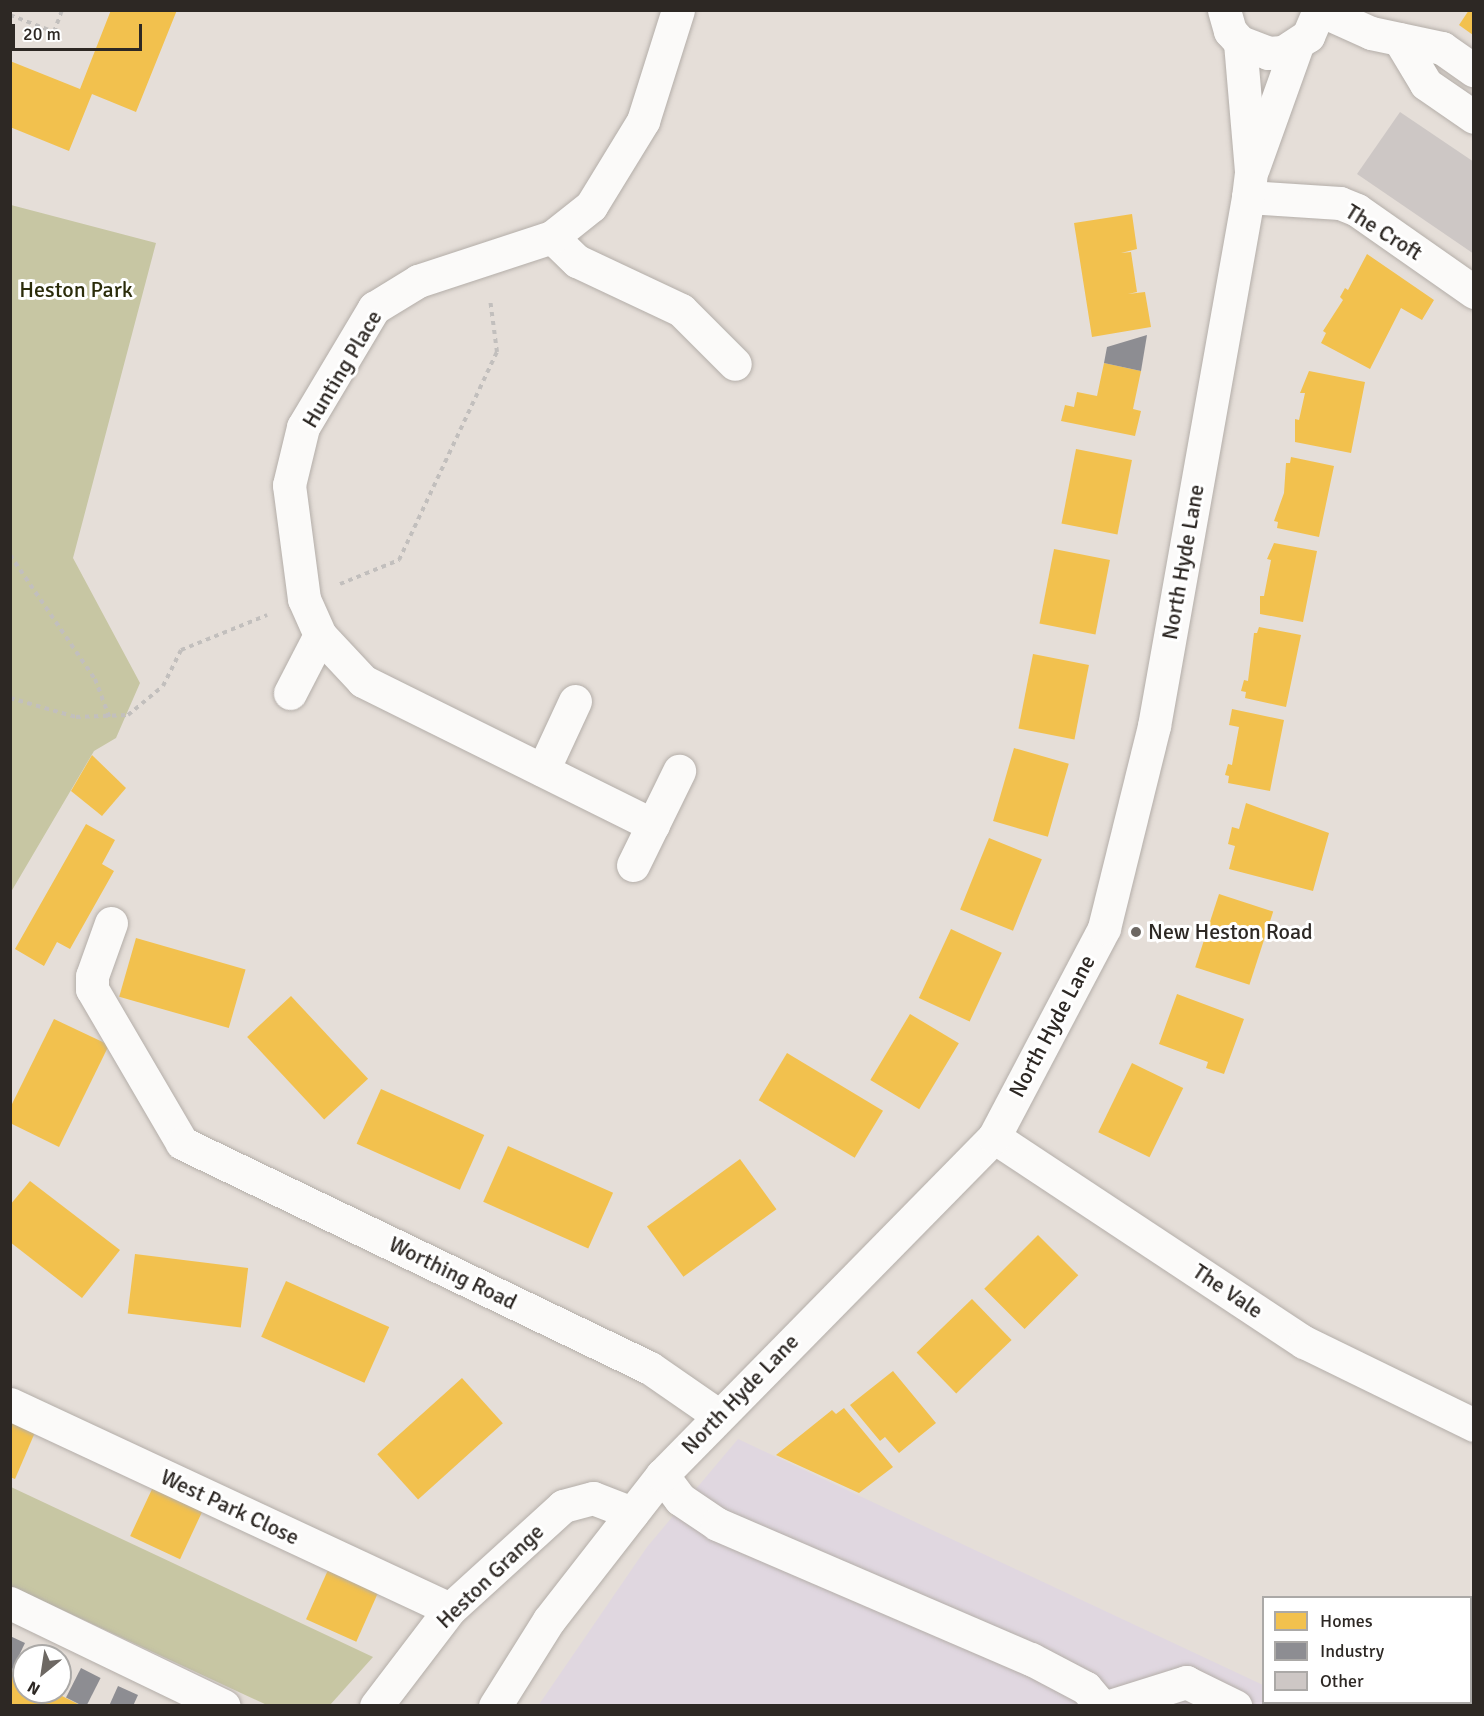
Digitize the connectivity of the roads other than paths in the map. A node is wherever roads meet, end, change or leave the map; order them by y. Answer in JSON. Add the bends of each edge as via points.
{"nodes":[{"id":1,"x":678,"y":10,"type":"edge"},
{"id":2,"x":1319,"y":10,"type":"edge"},
{"id":3,"x":1226,"y":20,"type":"edge"},
{"id":4,"x":1399,"y":39,"type":"junction"},
{"id":5,"x":1297,"y":45,"type":"junction"},
{"id":6,"x":1473,"y":70,"type":"edge"},
{"id":7,"x":1473,"y":117,"type":"edge"},
{"id":8,"x":1250,"y":184,"type":"junction"},
{"id":9,"x":552,"y":237,"type":"junction"},
{"id":10,"x":1473,"y":292,"type":"edge"},
{"id":11,"x":735,"y":364,"type":"dead end"},
{"id":12,"x":320,"y":635,"type":"junction"},
{"id":13,"x":290,"y":693,"type":"dead end"},
{"id":14,"x":575,"y":701,"type":"dead end"},
{"id":15,"x":543,"y":770,"type":"junction"},
{"id":16,"x":679,"y":771,"type":"dead end"},
{"id":17,"x":653,"y":825,"type":"junction"},
{"id":18,"x":633,"y":865,"type":"dead end"},
{"id":19,"x":111,"y":923,"type":"dead end"},
{"id":20,"x":994,"y":1137,"type":"junction"},
{"id":21,"x":10,"y":1404,"type":"edge"},
{"id":22,"x":718,"y":1415,"type":"junction"},
{"id":23,"x":1473,"y":1425,"type":"edge"},
{"id":24,"x":662,"y":1475,"type":"junction"},
{"id":25,"x":632,"y":1513,"type":"junction"},
{"id":26,"x":10,"y":1603,"type":"edge"},
{"id":27,"x":450,"y":1610,"type":"junction"},
{"id":28,"x":224,"y":1706,"type":"edge"},
{"id":29,"x":376,"y":1706,"type":"edge"},
{"id":30,"x":495,"y":1706,"type":"edge"},
{"id":31,"x":1101,"y":1706,"type":"edge"},
{"id":32,"x":1110,"y":1706,"type":"edge"},
{"id":33,"x":1235,"y":1706,"type":"edge"}],
"edges":[{"from":1,"to":9,"type":"street","name":"Hunting Place","via":[[643,121],[591,206]]},
{"from":2,"to":4,"type":"street","via":[[1371,33]]},
{"from":2,"to":5,"type":"street","name":"North Hyde Lane","via":[[1308,36]]},
{"from":3,"to":5,"type":"street","via":[[1268,53]]},
{"from":3,"to":8,"type":"street","name":"North Hyde Lane"},
{"from":4,"to":6,"type":"street","via":[[1442,48]]},
{"from":4,"to":7,"type":"street","via":[[1426,84]]},
{"from":5,"to":8,"type":"street","name":"North Hyde Lane"},
{"from":8,"to":10,"type":"street","name":"The Croft","via":[[1357,210]]},
{"from":8,"to":20,"type":"street","name":"North Hyde Lane","via":[[1154,726],[1104,928]]},
{"from":9,"to":11,"type":"street","via":[[577,261],[681,310]]},
{"from":9,"to":12,"type":"street","name":"Hunting Place","via":[[418,281],[374,308],[303,427],[289,485],[304,599]]},
{"from":12,"to":13,"type":"street"},
{"from":12,"to":15,"type":"street","name":"Hunting Place","via":[[363,681]]},
{"from":14,"to":15,"type":"street"},
{"from":15,"to":17,"type":"street","name":"Hunting Place"},
{"from":16,"to":17,"type":"street"},
{"from":17,"to":18,"type":"street"},
{"from":19,"to":22,"type":"street","name":"Worthing Road","via":[[92,976],[92,989],[182,1143],[650,1368]]},
{"from":20,"to":22,"type":"street","name":"North Hyde Lane"},
{"from":20,"to":23,"type":"street","name":"The Vale","via":[[1304,1342]]},
{"from":21,"to":27,"type":"street","name":"West Park Close"},
{"from":22,"to":24,"type":"street","name":"North Hyde Lane"},
{"from":24,"to":25,"type":"street","name":"North Hyde Lane"},
{"from":24,"to":31,"type":"street","via":[[680,1499],[717,1524],[1031,1659],[1086,1688]]},
{"from":25,"to":27,"type":"street","name":"Heston Grange","via":[[593,1498],[563,1506]]},
{"from":25,"to":30,"type":"street","name":"North Hyde Lane","via":[[549,1620]]},
{"from":26,"to":28,"type":"street"},
{"from":27,"to":29,"type":"street","name":"Heston Grange"},
{"from":32,"to":33,"type":"street","via":[[1186,1682]]}]}
